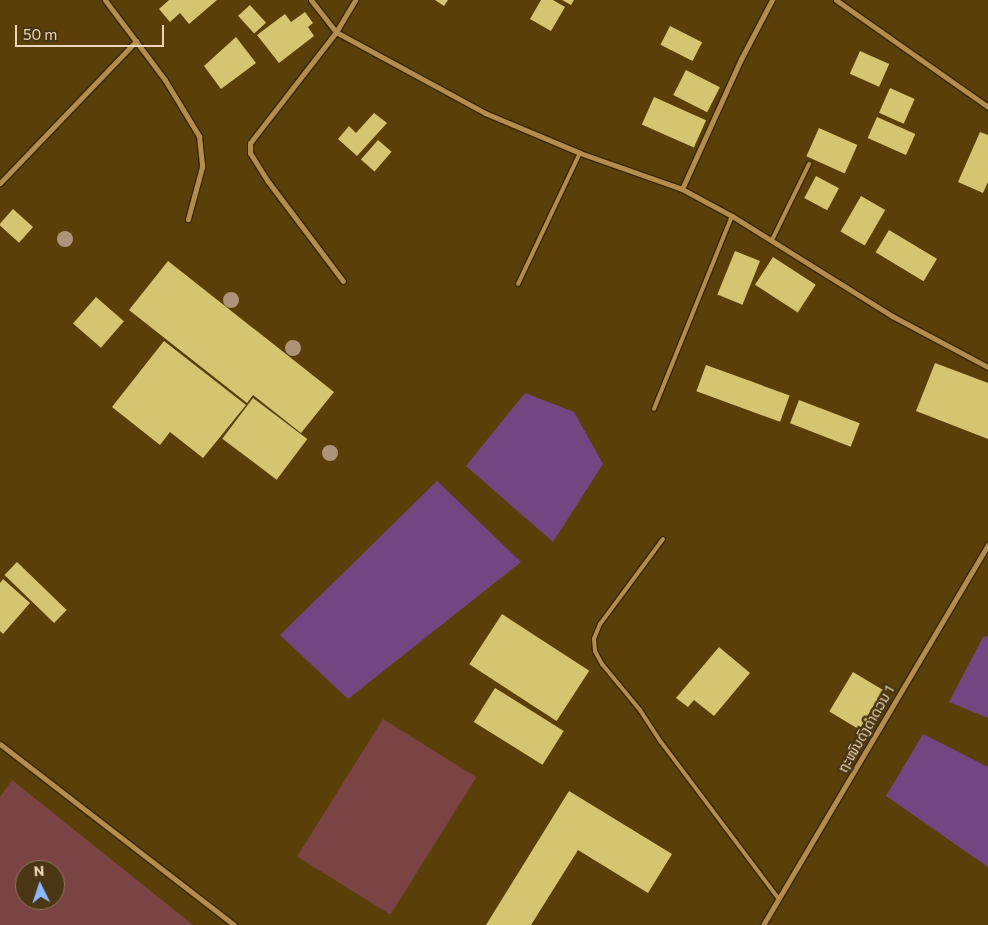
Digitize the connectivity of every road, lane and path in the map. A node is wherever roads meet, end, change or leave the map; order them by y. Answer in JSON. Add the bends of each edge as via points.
{"nodes":[{"id":1,"x":105,"y":0,"type":"edge"},
{"id":2,"x":311,"y":0,"type":"edge"},
{"id":3,"x":355,"y":0,"type":"edge"},
{"id":4,"x":772,"y":0,"type":"edge"},
{"id":5,"x":836,"y":0,"type":"edge"},
{"id":6,"x":336,"y":32,"type":"junction"},
{"id":7,"x":136,"y":41,"type":"junction"},
{"id":8,"x":988,"y":107,"type":"edge"},
{"id":9,"x":580,"y":153,"type":"junction"},
{"id":10,"x":809,"y":164,"type":"dead end"},
{"id":11,"x":0,"y":183,"type":"edge"},
{"id":12,"x":682,"y":190,"type":"junction"},
{"id":13,"x":732,"y":216,"type":"junction"},
{"id":14,"x":188,"y":219,"type":"dead end"},
{"id":15,"x":772,"y":240,"type":"junction"},
{"id":16,"x":344,"y":281,"type":"dead end"},
{"id":17,"x":518,"y":284,"type":"dead end"},
{"id":18,"x":988,"y":367,"type":"edge"},
{"id":19,"x":654,"y":409,"type":"dead end"},
{"id":20,"x":664,"y":539,"type":"dead end"},
{"id":21,"x":988,"y":544,"type":"edge"},
{"id":22,"x":0,"y":744,"type":"edge"},
{"id":23,"x":779,"y":899,"type":"junction"},
{"id":24,"x":234,"y":925,"type":"edge"},
{"id":25,"x":764,"y":925,"type":"edge"}],
"edges":[{"from":1,"to":7,"type":"street"},
{"from":2,"to":6,"type":"street"},
{"from":3,"to":6,"type":"street"},
{"from":4,"to":12,"type":"street","via":[[741,58]]},
{"from":5,"to":8,"type":"street"},
{"from":6,"to":9,"type":"street","via":[[485,113]]},
{"from":6,"to":16,"type":"street","via":[[257,130],[250,143],[250,153]]},
{"from":7,"to":11,"type":"street"},
{"from":7,"to":14,"type":"street","via":[[165,80],[199,136],[202,167]]},
{"from":9,"to":12,"type":"street"},
{"from":9,"to":17,"type":"lane"},
{"from":10,"to":15,"type":"lane"},
{"from":12,"to":13,"type":"street"},
{"from":13,"to":15,"type":"street"},
{"from":13,"to":19,"type":"lane"},
{"from":15,"to":18,"type":"street","via":[[892,316]]},
{"from":20,"to":23,"type":"lane","via":[[600,624],[594,639],[595,651]]},
{"from":21,"to":23,"type":"street","name":"ຖະໜົນດົງດຳດວນ 1"},
{"from":22,"to":24,"type":"street"},
{"from":23,"to":25,"type":"street","name":"ຖະໜົນດົງດຳດວນ 1"}]}
